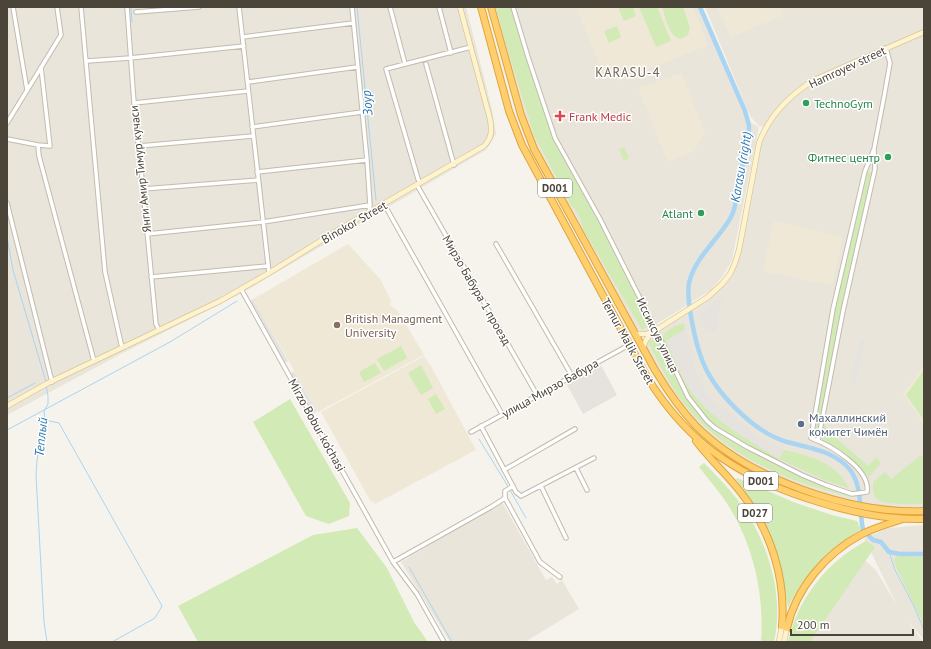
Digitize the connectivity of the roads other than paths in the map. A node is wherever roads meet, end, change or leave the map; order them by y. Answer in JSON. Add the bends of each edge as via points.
{"nodes":[{"id":1,"x":13,"y":7,"type":"edge"},
{"id":2,"x":57,"y":7,"type":"edge"},
{"id":3,"x":81,"y":7,"type":"edge"},
{"id":4,"x":127,"y":7,"type":"edge"},
{"id":5,"x":198,"y":7,"type":"edge"},
{"id":6,"x":240,"y":7,"type":"edge"},
{"id":7,"x":352,"y":7,"type":"edge"},
{"id":8,"x":390,"y":7,"type":"edge"},
{"id":9,"x":439,"y":7,"type":"edge"},
{"id":10,"x":460,"y":7,"type":"edge"},
{"id":11,"x":480,"y":7,"type":"edge"},
{"id":12,"x":491,"y":7,"type":"edge"},
{"id":13,"x":513,"y":7,"type":"edge"},
{"id":14,"x":136,"y":12,"type":"dead end"},
{"id":15,"x":494,"y":17,"type":"junction"},
{"id":16,"x":484,"y":20,"type":"junction"},
{"id":17,"x":353,"y":23,"type":"junction"},
{"id":18,"x":924,"y":32,"type":"edge"},
{"id":19,"x":243,"y":37,"type":"junction"},
{"id":20,"x":244,"y":46,"type":"junction"},
{"id":21,"x":472,"y":47,"type":"junction"},
{"id":22,"x":886,"y":48,"type":"junction"},
{"id":23,"x":451,"y":53,"type":"junction"},
{"id":24,"x":130,"y":58,"type":"junction"},
{"id":25,"x":87,"y":61,"type":"junction"},
{"id":26,"x":405,"y":64,"type":"junction"},
{"id":27,"x":426,"y":64,"type":"dead end"},
{"id":28,"x":41,"y":67,"type":"junction"},
{"id":29,"x":357,"y":67,"type":"junction"},
{"id":30,"x":248,"y":82,"type":"junction"},
{"id":31,"x":27,"y":90,"type":"junction"},
{"id":32,"x":248,"y":91,"type":"junction"},
{"id":33,"x":134,"y":103,"type":"junction"},
{"id":34,"x":362,"y":112,"type":"junction"},
{"id":35,"x":7,"y":123,"type":"edge"},
{"id":36,"x":252,"y":127,"type":"junction"},
{"id":37,"x":253,"y":136,"type":"junction"},
{"id":38,"x":7,"y":139,"type":"edge"},
{"id":39,"x":38,"y":145,"type":"junction"},
{"id":40,"x":138,"y":146,"type":"junction"},
{"id":41,"x":874,"y":148,"type":"junction"},
{"id":42,"x":366,"y":160,"type":"junction"},
{"id":43,"x":454,"y":165,"type":"junction"},
{"id":44,"x":257,"y":172,"type":"junction"},
{"id":45,"x":258,"y":180,"type":"junction"},
{"id":46,"x":419,"y":184,"type":"junction"},
{"id":47,"x":143,"y":189,"type":"junction"},
{"id":48,"x":7,"y":202,"type":"edge"},
{"id":49,"x":384,"y":204,"type":"junction"},
{"id":50,"x":370,"y":205,"type":"junction"},
{"id":51,"x":369,"y":212,"type":"junction"},
{"id":52,"x":263,"y":222,"type":"junction"},
{"id":53,"x":147,"y":234,"type":"junction"},
{"id":54,"x":496,"y":244,"type":"dead end"},
{"id":55,"x":268,"y":266,"type":"junction"},
{"id":56,"x":269,"y":273,"type":"junction"},
{"id":57,"x":151,"y":277,"type":"junction"},
{"id":58,"x":241,"y":289,"type":"junction"},
{"id":59,"x":159,"y":330,"type":"junction"},
{"id":60,"x":656,"y":330,"type":"junction"},
{"id":61,"x":635,"y":334,"type":"junction"},
{"id":62,"x":629,"y":345,"type":"junction"},
{"id":63,"x":122,"y":348,"type":"junction"},
{"id":64,"x":643,"y":348,"type":"junction"},
{"id":65,"x":94,"y":361,"type":"junction"},
{"id":66,"x":572,"y":376,"type":"junction"},
{"id":67,"x":50,"y":383,"type":"junction"},
{"id":68,"x":537,"y":395,"type":"junction"},
{"id":69,"x":7,"y":406,"type":"edge"},
{"id":70,"x":502,"y":414,"type":"junction"},
{"id":71,"x":679,"y":422,"type":"junction"},
{"id":72,"x":481,"y":426,"type":"junction"},
{"id":73,"x":576,"y":430,"type":"dead end"},
{"id":74,"x":470,"y":432,"type":"dead end"},
{"id":75,"x":818,"y":441,"type":"junction"},
{"id":76,"x":594,"y":458,"type":"dead end"},
{"id":77,"x":576,"y":468,"type":"junction"},
{"id":78,"x":504,"y":470,"type":"junction"},
{"id":79,"x":513,"y":486,"type":"junction"},
{"id":80,"x":541,"y":486,"type":"junction"},
{"id":81,"x":587,"y":490,"type":"dead end"},
{"id":82,"x":505,"y":498,"type":"junction"},
{"id":83,"x":924,"y":511,"type":"edge"},
{"id":84,"x":901,"y":519,"type":"junction"},
{"id":85,"x":924,"y":519,"type":"edge"},
{"id":86,"x":566,"y":538,"type":"dead end"},
{"id":87,"x":392,"y":562,"type":"junction"},
{"id":88,"x":560,"y":577,"type":"dead end"},
{"id":89,"x":784,"y":627,"type":"junction"},
{"id":90,"x":444,"y":642,"type":"edge"},
{"id":91,"x":779,"y":642,"type":"edge"},
{"id":92,"x":784,"y":642,"type":"edge"}],
"edges":[{"from":1,"to":31,"type":"street"},
{"from":2,"to":28,"type":"street","via":[[61,35]]},
{"from":3,"to":25,"type":"street"},
{"from":4,"to":24,"type":"street","name":"Янги Амир Тимур кучаси"},
{"from":5,"to":14,"type":"street"},
{"from":6,"to":19,"type":"street"},
{"from":7,"to":17,"type":"street"},
{"from":8,"to":26,"type":"street"},
{"from":9,"to":23,"type":"street"},
{"from":10,"to":21,"type":"main road","name":"Binokor Street"},
{"from":11,"to":16,"type":"highway","name":"Temur Malik Street","number":"D001"},
{"from":12,"to":15,"type":"highway","name":"Temur Malik Street","number":"D001"},
{"from":13,"to":60,"type":"street","name":"Иссиксув улица","via":[[555,138],[600,219]]},
{"from":15,"to":16,"type":"highway"},
{"from":15,"to":61,"type":"highway","name":"Temur Malik Street","number":"D001","via":[[530,141]]},
{"from":16,"to":62,"type":"highway","name":"Temur Malik Street","number":"D001","via":[[508,111],[518,136]]},
{"from":17,"to":19,"type":"street"},
{"from":17,"to":29,"type":"street"},
{"from":18,"to":22,"type":"main road","name":"Hamroyev street"},
{"from":19,"to":20,"type":"street"},
{"from":20,"to":24,"type":"street"},
{"from":20,"to":30,"type":"street"},
{"from":21,"to":23,"type":"street"},
{"from":21,"to":43,"type":"main road","name":"Binokor Street","via":[[489,112],[491,136],[482,148]]},
{"from":22,"to":41,"type":"street","via":[[890,63]]},
{"from":22,"to":60,"type":"main road","name":"Hamroyev street","via":[[810,82],[788,100],[772,119],[764,131],[758,149],[735,263],[726,279],[708,297]]},
{"from":23,"to":26,"type":"street"},
{"from":24,"to":25,"type":"street"},
{"from":24,"to":33,"type":"street","name":"Янги Амир Тимур кучаси"},
{"from":25,"to":63,"type":"street","via":[[105,272]]},
{"from":26,"to":46,"type":"street","name":"Мирзо Бабура 1 проезд","via":[[386,70]]},
{"from":27,"to":43,"type":"street"},
{"from":28,"to":31,"type":"street"},
{"from":28,"to":39,"type":"street","via":[[50,146]]},
{"from":29,"to":30,"type":"street"},
{"from":29,"to":34,"type":"street"},
{"from":30,"to":32,"type":"street"},
{"from":31,"to":35,"type":"street"},
{"from":32,"to":33,"type":"street"},
{"from":32,"to":36,"type":"street"},
{"from":33,"to":40,"type":"street","name":"Янги Амир Тимур кучаси"},
{"from":34,"to":36,"type":"street"},
{"from":34,"to":42,"type":"street"},
{"from":36,"to":37,"type":"street"},
{"from":37,"to":40,"type":"street"},
{"from":37,"to":44,"type":"street"},
{"from":38,"to":39,"type":"street"},
{"from":39,"to":65,"type":"street"},
{"from":40,"to":47,"type":"street","name":"Янги Амир Тимур кучаси"},
{"from":41,"to":75,"type":"street","via":[[875,169],[843,311]]},
{"from":41,"to":75,"type":"street","name":"Иссиксув улица","via":[[865,171],[834,309],[811,438]]},
{"from":42,"to":44,"type":"street"},
{"from":42,"to":50,"type":"street"},
{"from":43,"to":46,"type":"main road","name":"Binokor Street"},
{"from":44,"to":45,"type":"street"},
{"from":45,"to":47,"type":"street"},
{"from":45,"to":52,"type":"street"},
{"from":46,"to":49,"type":"main road","name":"Binokor Street"},
{"from":46,"to":68,"type":"street","name":"Мирзо Бабура 1 проезд"},
{"from":47,"to":53,"type":"street","name":"Янги Амир Тимур кучаси"},
{"from":48,"to":67,"type":"street"},
{"from":49,"to":51,"type":"main road","name":"Binokor Street"},
{"from":49,"to":70,"type":"street"},
{"from":50,"to":51,"type":"street"},
{"from":50,"to":52,"type":"street"},
{"from":51,"to":56,"type":"main road","name":"Binokor Street"},
{"from":52,"to":53,"type":"street"},
{"from":52,"to":55,"type":"street"},
{"from":53,"to":57,"type":"street","name":"Янги Амир Тимур кучаси"},
{"from":54,"to":66,"type":"street"},
{"from":55,"to":56,"type":"street"},
{"from":55,"to":57,"type":"street"},
{"from":56,"to":58,"type":"main road","name":"Binokor Street"},
{"from":57,"to":59,"type":"street","name":"Янги Амир Тимур кучаси","via":[[156,324]]},
{"from":58,"to":59,"type":"main road","name":"Binokor Street"},
{"from":58,"to":87,"type":"street","name":"Mirzo Bobur ko‘chasi"},
{"from":59,"to":63,"type":"main road","name":"Binokor Street"},
{"from":60,"to":61,"type":"main road","name":"Hamroyev street","via":[[646,334]]},
{"from":60,"to":64,"type":"main road","name":"Hamroyev street"},
{"from":60,"to":75,"type":"street","name":"Иссиксув улица","via":[[688,397],[699,413],[715,428],[802,475],[852,494],[867,492],[868,484],[861,472],[846,458]]},
{"from":61,"to":64,"type":"highway","name":"Temur Malik Street","number":"D001"},
{"from":62,"to":66,"type":"street","name":"улица Мирзо Бабура"},
{"from":62,"to":71,"type":"highway","name":"Temur Malik Street","number":"D001"},
{"from":63,"to":65,"type":"main road","name":"Binokor Street"},
{"from":64,"to":83,"type":"highway","name":"Temur Malik Street","number":"D001","via":[[679,407],[723,448],[753,468],[809,491],[863,506]]},
{"from":65,"to":67,"type":"main road","name":"Binokor Street"},
{"from":66,"to":68,"type":"street","name":"улица Мирзо Бабура"},
{"from":67,"to":69,"type":"main road","name":"Binokor Street"},
{"from":68,"to":70,"type":"street","name":"улица Мирзо Бабура"},
{"from":70,"to":72,"type":"street","name":"улица Мирзо Бабура"},
{"from":71,"to":84,"type":"highway","name":"Temur Malik Street","number":"D001","via":[[728,462],[751,476],[789,493],[865,514]]},
{"from":71,"to":89,"type":"highway","number":"D027","via":[[706,455],[728,476],[761,524],[771,544],[779,574]]},
{"from":72,"to":74,"type":"street","name":"улица Мирзо Бабура"},
{"from":72,"to":78,"type":"street"},
{"from":73,"to":78,"type":"street"},
{"from":76,"to":77,"type":"street"},
{"from":77,"to":80,"type":"street"},
{"from":77,"to":81,"type":"street"},
{"from":78,"to":79,"type":"street"},
{"from":79,"to":80,"type":"street","via":[[521,496]]},
{"from":79,"to":82,"type":"street","via":[[505,491]]},
{"from":80,"to":86,"type":"street"},
{"from":82,"to":87,"type":"street"},
{"from":82,"to":88,"type":"street","via":[[540,562]]},
{"from":84,"to":85,"type":"highway","name":"Temur Malik Street","number":"D001"},
{"from":84,"to":89,"type":"highway","number":"D027","via":[[862,534],[834,553],[814,574],[794,605]]},
{"from":87,"to":90,"type":"street","name":"Mirzo Bobur ko‘chasi","via":[[417,594]]},
{"from":89,"to":91,"type":"main road","number":"D027"},
{"from":89,"to":92,"type":"main road","number":"D027"}]}
